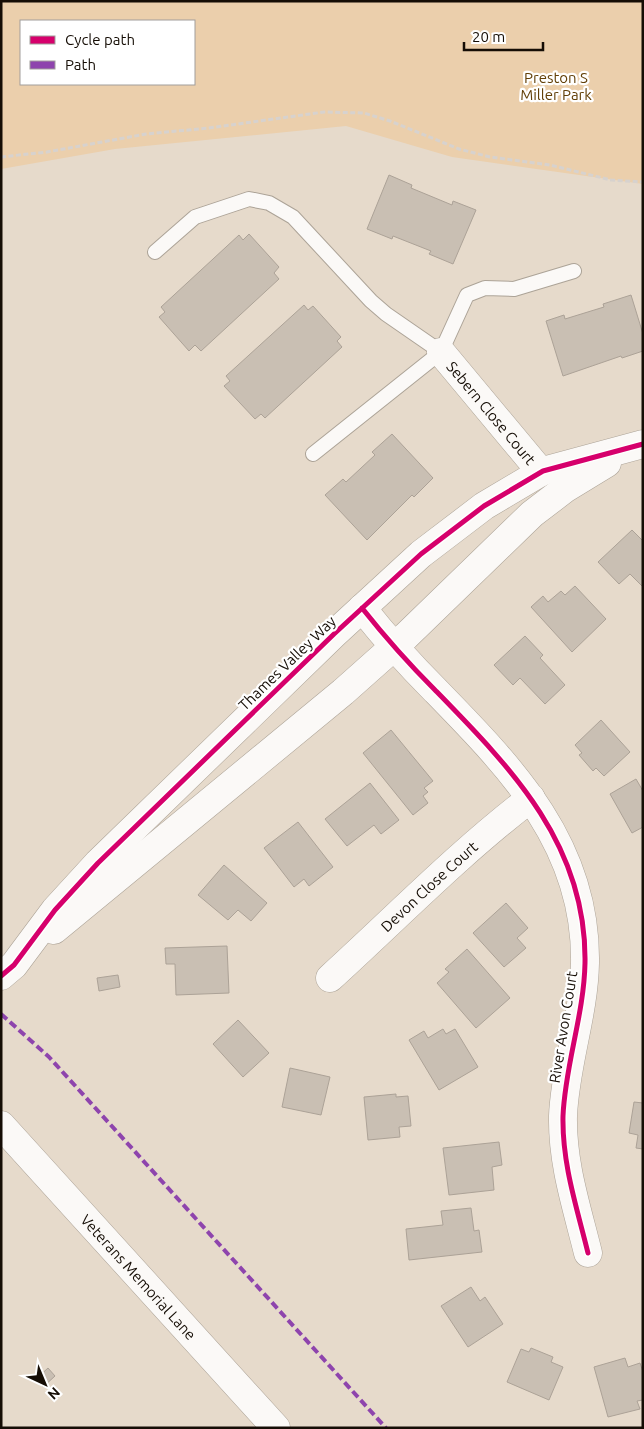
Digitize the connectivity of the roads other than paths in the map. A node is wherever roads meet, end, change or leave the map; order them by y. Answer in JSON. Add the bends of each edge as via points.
{"nodes":[{"id":1,"x":154,"y":252,"type":"dead end"},
{"id":2,"x":574,"y":271,"type":"dead end"},
{"id":3,"x":441,"y":352,"type":"junction"},
{"id":4,"x":643,"y":444,"type":"edge"},
{"id":5,"x":313,"y":454,"type":"dead end"},
{"id":6,"x":541,"y":472,"type":"junction"},
{"id":7,"x":362,"y":608,"type":"junction"},
{"id":8,"x":394,"y":646,"type":"junction"},
{"id":9,"x":530,"y":798,"type":"junction"},
{"id":10,"x":7,"y":971,"type":"edge"},
{"id":11,"x":330,"y":978,"type":"dead end"},
{"id":12,"x":1,"y":1125,"type":"edge"},
{"id":13,"x":588,"y":1253,"type":"dead end"},
{"id":14,"x":276,"y":1428,"type":"edge"}],
"edges":[{"from":1,"to":3,"type":"lane","via":[[195,216],[249,199],[269,203],[293,217],[378,307]]},
{"from":2,"to":3,"type":"lane","via":[[514,289],[485,288],[467,295]]},
{"from":3,"to":5,"type":"lane"},
{"from":3,"to":6,"type":"street","name":"Sebern Close Court"},
{"from":4,"to":6,"type":"street","name":"Thames Valley Way"},
{"from":4,"to":8,"type":"street","name":"Thames Valley Way","via":[[602,465],[532,514]]},
{"from":6,"to":7,"type":"street","name":"Thames Valley Way","via":[[484,506],[445,535]]},
{"from":7,"to":8,"type":"street","name":"River Avon Court"},
{"from":7,"to":10,"type":"street","name":"Thames Valley Way","via":[[72,889]]},
{"from":8,"to":9,"type":"street","name":"River Avon Court","via":[[493,752]]},
{"from":8,"to":10,"type":"street","name":"Thames Valley Way"},
{"from":9,"to":11,"type":"street","name":"Devon Close Court","via":[[441,874]]},
{"from":9,"to":13,"type":"street","name":"River Avon Court","via":[[559,844],[579,901],[584,932],[582,996],[566,1088],[563,1142]]},
{"from":12,"to":14,"type":"street","name":"Veterans Memorial Lane"}]}
